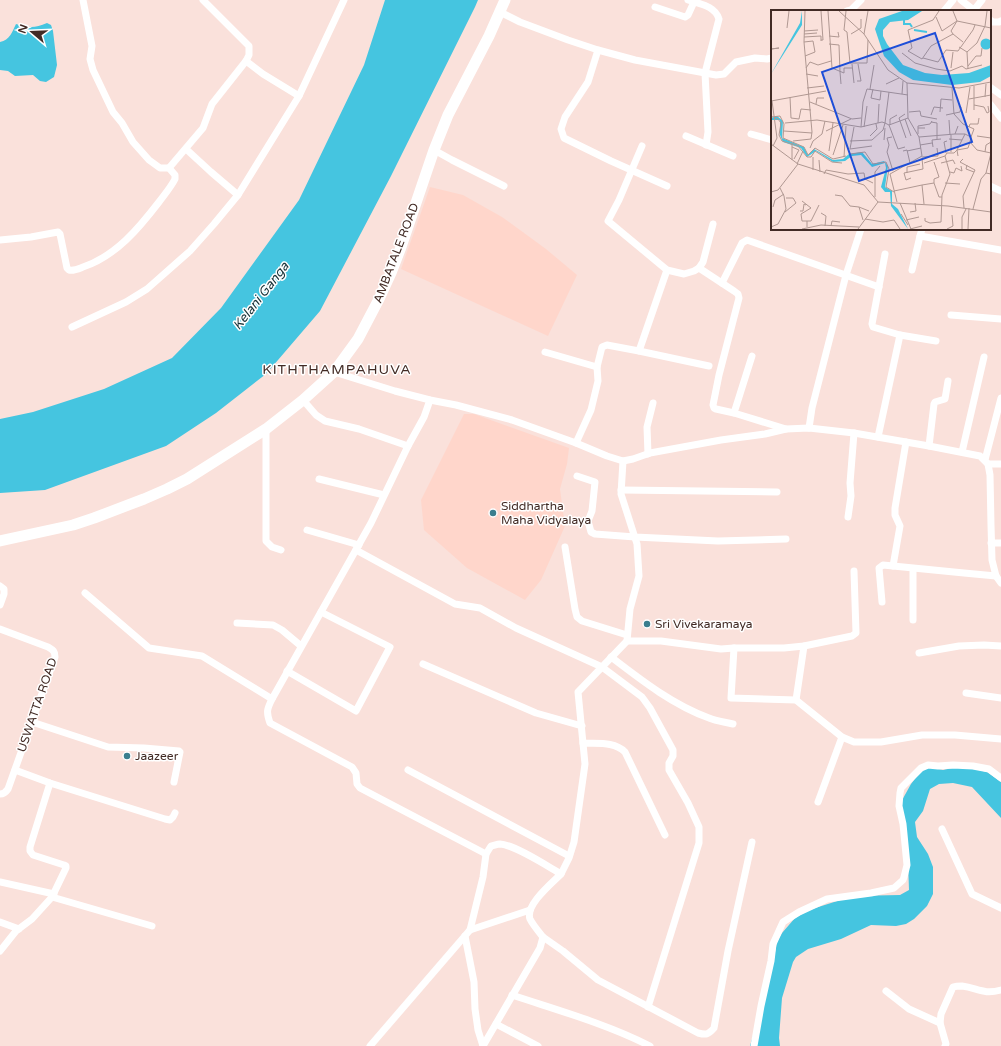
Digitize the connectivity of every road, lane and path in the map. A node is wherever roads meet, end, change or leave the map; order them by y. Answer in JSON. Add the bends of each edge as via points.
{"nodes":[{"id":1,"x":83,"y":0,"type":"edge"},
{"id":2,"x":203,"y":0,"type":"edge"},
{"id":3,"x":344,"y":0,"type":"edge"},
{"id":4,"x":505,"y":0,"type":"edge"},
{"id":5,"x":861,"y":0,"type":"edge"},
{"id":6,"x":953,"y":0,"type":"edge"},
{"id":7,"x":961,"y":0,"type":"edge"},
{"id":8,"x":982,"y":0,"type":"edge"},
{"id":9,"x":691,"y":1,"type":"edge"},
{"id":10,"x":655,"y":7,"type":"dead end"},
{"id":11,"x":851,"y":10,"type":"edge"},
{"id":12,"x":945,"y":10,"type":"edge"},
{"id":13,"x":974,"y":10,"type":"edge"},
{"id":14,"x":976,"y":10,"type":"edge"},
{"id":15,"x":500,"y":12,"type":"junction"},
{"id":16,"x":598,"y":50,"type":"junction"},
{"id":17,"x":771,"y":58,"type":"edge"},
{"id":18,"x":246,"y":61,"type":"junction"},
{"id":19,"x":705,"y":73,"type":"junction"},
{"id":20,"x":991,"y":87,"type":"edge"},
{"id":21,"x":1001,"y":95,"type":"edge"},
{"id":22,"x":298,"y":96,"type":"junction"},
{"id":23,"x":991,"y":105,"type":"edge"},
{"id":24,"x":1001,"y":118,"type":"edge"},
{"id":25,"x":751,"y":134,"type":"dead end"},
{"id":26,"x":686,"y":136,"type":"dead end"},
{"id":27,"x":771,"y":140,"type":"edge"},
{"id":28,"x":706,"y":145,"type":"junction"},
{"id":29,"x":642,"y":146,"type":"dead end"},
{"id":30,"x":186,"y":148,"type":"junction"},
{"id":31,"x":434,"y":150,"type":"junction"},
{"id":32,"x":733,"y":156,"type":"dead end"},
{"id":33,"x":169,"y":168,"type":"junction"},
{"id":34,"x":632,"y":170,"type":"junction"},
{"id":35,"x":504,"y":186,"type":"dead end"},
{"id":36,"x":668,"y":186,"type":"dead end"},
{"id":37,"x":991,"y":186,"type":"edge"},
{"id":38,"x":1001,"y":191,"type":"edge"},
{"id":39,"x":238,"y":195,"type":"junction"},
{"id":40,"x":712,"y":224,"type":"dead end"},
{"id":41,"x":861,"y":230,"type":"edge"},
{"id":42,"x":921,"y":232,"type":"edge"},
{"id":43,"x":0,"y":240,"type":"edge"},
{"id":44,"x":1001,"y":250,"type":"edge"},
{"id":45,"x":885,"y":254,"type":"dead end"},
{"id":46,"x":699,"y":268,"type":"junction"},
{"id":47,"x":666,"y":270,"type":"junction"},
{"id":48,"x":912,"y":270,"type":"dead end"},
{"id":49,"x":846,"y":275,"type":"junction"},
{"id":50,"x":722,"y":283,"type":"junction"},
{"id":51,"x":879,"y":288,"type":"junction"},
{"id":52,"x":952,"y":315,"type":"dead end"},
{"id":53,"x":1001,"y":319,"type":"edge"},
{"id":54,"x":72,"y":327,"type":"dead end"},
{"id":55,"x":900,"y":335,"type":"junction"},
{"id":56,"x":936,"y":341,"type":"dead end"},
{"id":57,"x":640,"y":351,"type":"junction"},
{"id":58,"x":545,"y":352,"type":"dead end"},
{"id":59,"x":752,"y":356,"type":"dead end"},
{"id":60,"x":984,"y":357,"type":"dead end"},
{"id":61,"x":709,"y":366,"type":"dead end"},
{"id":62,"x":597,"y":367,"type":"junction"},
{"id":63,"x":334,"y":372,"type":"junction"},
{"id":64,"x":948,"y":381,"type":"dead end"},
{"id":65,"x":303,"y":400,"type":"junction"},
{"id":66,"x":430,"y":400,"type":"junction"},
{"id":67,"x":1001,"y":400,"type":"edge"},
{"id":68,"x":653,"y":403,"type":"dead end"},
{"id":69,"x":734,"y":412,"type":"junction"},
{"id":70,"x":809,"y":428,"type":"junction"},
{"id":71,"x":266,"y":429,"type":"junction"},
{"id":72,"x":786,"y":429,"type":"junction"},
{"id":73,"x":854,"y":433,"type":"junction"},
{"id":74,"x":878,"y":437,"type":"junction"},
{"id":75,"x":906,"y":442,"type":"junction"},
{"id":76,"x":576,"y":443,"type":"junction"},
{"id":77,"x":408,"y":446,"type":"junction"},
{"id":78,"x":929,"y":446,"type":"junction"},
{"id":79,"x":962,"y":452,"type":"junction"},
{"id":80,"x":648,"y":454,"type":"junction"},
{"id":81,"x":623,"y":461,"type":"junction"},
{"id":82,"x":987,"y":462,"type":"junction"},
{"id":83,"x":1001,"y":464,"type":"edge"},
{"id":84,"x":578,"y":476,"type":"dead end"},
{"id":85,"x":319,"y":479,"type":"dead end"},
{"id":86,"x":621,"y":490,"type":"junction"},
{"id":87,"x":777,"y":492,"type":"dead end"},
{"id":88,"x":384,"y":496,"type":"junction"},
{"id":89,"x":848,"y":517,"type":"dead end"},
{"id":90,"x":308,"y":530,"type":"dead end"},
{"id":91,"x":635,"y":537,"type":"junction"},
{"id":92,"x":786,"y":539,"type":"dead end"},
{"id":93,"x":0,"y":541,"type":"edge"},
{"id":94,"x":991,"y":543,"type":"junction"},
{"id":95,"x":1001,"y":543,"type":"edge"},
{"id":96,"x":565,"y":547,"type":"dead end"},
{"id":97,"x":357,"y":548,"type":"junction"},
{"id":98,"x":281,"y":550,"type":"dead end"},
{"id":99,"x":893,"y":566,"type":"junction"},
{"id":100,"x":913,"y":569,"type":"junction"},
{"id":101,"x":854,"y":571,"type":"dead end"},
{"id":102,"x":996,"y":576,"type":"junction"},
{"id":103,"x":1001,"y":583,"type":"edge"},
{"id":104,"x":0,"y":586,"type":"edge"},
{"id":105,"x":85,"y":593,"type":"dead end"},
{"id":106,"x":882,"y":602,"type":"dead end"},
{"id":107,"x":0,"y":605,"type":"edge"},
{"id":108,"x":321,"y":612,"type":"junction"},
{"id":109,"x":913,"y":620,"type":"dead end"},
{"id":110,"x":237,"y":623,"type":"dead end"},
{"id":111,"x":0,"y":628,"type":"edge"},
{"id":112,"x":627,"y":638,"type":"junction"},
{"id":113,"x":301,"y":646,"type":"junction"},
{"id":114,"x":804,"y":646,"type":"junction"},
{"id":115,"x":1001,"y":646,"type":"edge"},
{"id":116,"x":734,"y":648,"type":"junction"},
{"id":117,"x":919,"y":653,"type":"dead end"},
{"id":118,"x":611,"y":658,"type":"junction"},
{"id":119,"x":424,"y":664,"type":"dead end"},
{"id":120,"x":602,"y":667,"type":"junction"},
{"id":121,"x":287,"y":671,"type":"junction"},
{"id":122,"x":966,"y":694,"type":"dead end"},
{"id":123,"x":1001,"y":698,"type":"edge"},
{"id":124,"x":272,"y":699,"type":"junction"},
{"id":125,"x":796,"y":700,"type":"junction"},
{"id":126,"x":32,"y":722,"type":"junction"},
{"id":127,"x":733,"y":724,"type":"dead end"},
{"id":128,"x":582,"y":726,"type":"junction"},
{"id":129,"x":842,"y":737,"type":"junction"},
{"id":130,"x":1001,"y":739,"type":"edge"},
{"id":131,"x":583,"y":743,"type":"junction"},
{"id":132,"x":15,"y":770,"type":"junction"},
{"id":133,"x":408,"y":770,"type":"dead end"},
{"id":134,"x":1001,"y":778,"type":"edge"},
{"id":135,"x":174,"y":782,"type":"dead end"},
{"id":136,"x":50,"y":783,"type":"junction"},
{"id":137,"x":3,"y":793,"type":"edge"},
{"id":138,"x":818,"y":802,"type":"dead end"},
{"id":139,"x":175,"y":813,"type":"dead end"},
{"id":140,"x":942,"y":829,"type":"dead end"},
{"id":141,"x":665,"y":835,"type":"dead end"},
{"id":142,"x":752,"y":842,"type":"dead end"},
{"id":143,"x":486,"y":854,"type":"junction"},
{"id":144,"x":569,"y":856,"type":"junction"},
{"id":145,"x":561,"y":874,"type":"junction"},
{"id":146,"x":0,"y":882,"type":"edge"},
{"id":147,"x":53,"y":895,"type":"junction"},
{"id":148,"x":1001,"y":908,"type":"edge"},
{"id":149,"x":530,"y":910,"type":"junction"},
{"id":150,"x":0,"y":922,"type":"edge"},
{"id":151,"x":152,"y":926,"type":"dead end"},
{"id":152,"x":19,"y":929,"type":"junction"},
{"id":153,"x":470,"y":930,"type":"junction"},
{"id":154,"x":465,"y":936,"type":"junction"},
{"id":155,"x":543,"y":937,"type":"junction"},
{"id":156,"x":0,"y":951,"type":"edge"},
{"id":157,"x":1001,"y":990,"type":"edge"},
{"id":158,"x":886,"y":991,"type":"dead end"},
{"id":159,"x":512,"y":995,"type":"junction"},
{"id":160,"x":648,"y":1006,"type":"junction"},
{"id":161,"x":940,"y":1023,"type":"junction"},
{"id":162,"x":496,"y":1024,"type":"junction"},
{"id":163,"x":638,"y":1043,"type":"edge"},
{"id":164,"x":370,"y":1046,"type":"edge"},
{"id":165,"x":483,"y":1046,"type":"edge"},
{"id":166,"x":538,"y":1046,"type":"edge"},
{"id":167,"x":650,"y":1046,"type":"edge"},
{"id":168,"x":754,"y":1046,"type":"edge"},
{"id":169,"x":945,"y":1046,"type":"edge"}],
"edges":[{"from":1,"to":33,"type":"street","via":[[92,46],[90,59],[113,112],[149,160],[160,168]]},
{"from":2,"to":18,"type":"street","via":[[249,46]]},
{"from":3,"to":22,"type":"street"},
{"from":4,"to":15,"type":"main road","name":"AMBATALE ROAD"},
{"from":5,"to":11,"type":"street"},
{"from":6,"to":12,"type":"street"},
{"from":7,"to":13,"type":"street"},
{"from":8,"to":14,"type":"street"},
{"from":9,"to":10,"type":"street","via":[[688,15],[685,17]]},
{"from":9,"to":19,"type":"street","via":[[709,7],[717,13],[719,19]]},
{"from":15,"to":16,"type":"street","via":[[520,22]]},
{"from":15,"to":31,"type":"main road","name":"AMBATALE ROAD","via":[[448,115]]},
{"from":16,"to":19,"type":"street","via":[[634,60]]},
{"from":16,"to":34,"type":"street","via":[[588,82],[565,117],[561,129],[564,138]]},
{"from":17,"to":19,"type":"street","via":[[736,62],[724,74]]},
{"from":18,"to":22,"type":"street"},
{"from":18,"to":30,"type":"street","via":[[212,104],[203,128]]},
{"from":19,"to":28,"type":"street","via":[[708,132]]},
{"from":20,"to":21,"type":"street"},
{"from":22,"to":39,"type":"street"},
{"from":23,"to":24,"type":"street"},
{"from":25,"to":27,"type":"street"},
{"from":26,"to":28,"type":"street"},
{"from":28,"to":32,"type":"street"},
{"from":29,"to":34,"type":"street"},
{"from":30,"to":33,"type":"street"},
{"from":30,"to":39,"type":"street"},
{"from":31,"to":35,"type":"street"},
{"from":31,"to":63,"type":"main road","name":"AMBATALE ROAD","via":[[402,247],[380,299],[358,339]]},
{"from":33,"to":43,"type":"street","via":[[175,179],[144,222],[110,254],[91,265],[69,270],[58,232]]},
{"from":34,"to":36,"type":"street"},
{"from":34,"to":47,"type":"street","via":[[608,221]]},
{"from":37,"to":38,"type":"street"},
{"from":39,"to":54,"type":"street","via":[[190,251],[147,289],[126,302]]},
{"from":40,"to":46,"type":"street"},
{"from":41,"to":49,"type":"street"},
{"from":42,"to":44,"type":"street"},
{"from":42,"to":48,"type":"street"},
{"from":45,"to":51,"type":"street"},
{"from":46,"to":47,"type":"street","via":[[684,274]]},
{"from":46,"to":50,"type":"street"},
{"from":47,"to":57,"type":"street"},
{"from":49,"to":50,"type":"street","via":[[747,240],[742,244]]},
{"from":49,"to":51,"type":"street"},
{"from":49,"to":70,"type":"street"},
{"from":50,"to":69,"type":"street","via":[[738,294],[739,298],[713,405],[716,409]]},
{"from":51,"to":55,"type":"street","via":[[872,324],[874,327]]},
{"from":52,"to":53,"type":"street"},
{"from":55,"to":56,"type":"street"},
{"from":55,"to":74,"type":"street"},
{"from":57,"to":61,"type":"street"},
{"from":57,"to":62,"type":"street","via":[[607,345],[602,347]]},
{"from":58,"to":62,"type":"street"},
{"from":59,"to":69,"type":"street"},
{"from":60,"to":79,"type":"street"},
{"from":62,"to":76,"type":"street","via":[[598,381],[591,410]]},
{"from":63,"to":65,"type":"main road","name":"AMBATALE ROAD"},
{"from":63,"to":66,"type":"street"},
{"from":64,"to":78,"type":"street","via":[[944,399],[934,404]]},
{"from":65,"to":71,"type":"main road","name":"AMBATALE ROAD"},
{"from":65,"to":77,"type":"street","via":[[324,421],[359,429]]},
{"from":66,"to":76,"type":"street","via":[[512,420]]},
{"from":66,"to":77,"type":"street"},
{"from":67,"to":82,"type":"street"},
{"from":68,"to":80,"type":"street","via":[[647,427]]},
{"from":69,"to":72,"type":"street"},
{"from":70,"to":72,"type":"street"},
{"from":70,"to":73,"type":"street"},
{"from":71,"to":93,"type":"main road","name":"AMBATALE ROAD","via":[[187,479],[144,499],[73,525]]},
{"from":71,"to":98,"type":"street","via":[[266,541],[272,547]]},
{"from":72,"to":80,"type":"street"},
{"from":73,"to":74,"type":"street"},
{"from":73,"to":89,"type":"street"},
{"from":74,"to":75,"type":"street"},
{"from":75,"to":78,"type":"street"},
{"from":75,"to":99,"type":"street","via":[[895,508],[900,526]]},
{"from":76,"to":81,"type":"street"},
{"from":77,"to":88,"type":"street"},
{"from":78,"to":79,"type":"street"},
{"from":79,"to":82,"type":"street","via":[[980,456]]},
{"from":80,"to":81,"type":"street"},
{"from":81,"to":86,"type":"street"},
{"from":82,"to":83,"type":"street"},
{"from":82,"to":94,"type":"street","via":[[990,475]]},
{"from":84,"to":91,"type":"street","via":[[595,482],[592,511],[588,521],[591,532]]},
{"from":85,"to":88,"type":"street"},
{"from":86,"to":87,"type":"street"},
{"from":86,"to":91,"type":"street"},
{"from":88,"to":97,"type":"street"},
{"from":90,"to":97,"type":"street"},
{"from":91,"to":92,"type":"street","via":[[718,541]]},
{"from":91,"to":112,"type":"street","via":[[639,576],[630,609]]},
{"from":94,"to":95,"type":"street"},
{"from":94,"to":102,"type":"street"},
{"from":96,"to":112,"type":"street","via":[[577,618]]},
{"from":97,"to":108,"type":"street"},
{"from":97,"to":120,"type":"street","via":[[455,604],[480,608],[516,628]]},
{"from":99,"to":100,"type":"street"},
{"from":99,"to":106,"type":"street","via":[[883,565],[879,568]]},
{"from":100,"to":102,"type":"street"},
{"from":100,"to":109,"type":"street"},
{"from":101,"to":114,"type":"street","via":[[856,633]]},
{"from":102,"to":103,"type":"street"},
{"from":104,"to":107,"type":"street","via":[[4,589],[4,594]]},
{"from":105,"to":124,"type":"street","via":[[149,648],[202,656]]},
{"from":108,"to":113,"type":"street"},
{"from":108,"to":121,"type":"street","via":[[390,647],[356,711]]},
{"from":110,"to":113,"type":"street","via":[[273,625]]},
{"from":111,"to":126,"type":"street","name":"USWATTA ROAD","via":[[48,647],[55,653]]},
{"from":112,"to":116,"type":"street","via":[[721,649]]},
{"from":112,"to":118,"type":"street"},
{"from":113,"to":121,"type":"street"},
{"from":114,"to":116,"type":"street"},
{"from":114,"to":125,"type":"street"},
{"from":115,"to":117,"type":"street","via":[[959,646]]},
{"from":116,"to":125,"type":"street","via":[[731,698]]},
{"from":118,"to":120,"type":"street"},
{"from":118,"to":127,"type":"street","via":[[686,708]]},
{"from":119,"to":128,"type":"street","via":[[536,713]]},
{"from":120,"to":128,"type":"street","via":[[578,692]]},
{"from":120,"to":160,"type":"street","via":[[642,697],[650,708],[672,750],[673,756],[668,763],[668,770],[699,827],[699,843]]},
{"from":121,"to":124,"type":"street"},
{"from":122,"to":123,"type":"street"},
{"from":124,"to":143,"type":"street","via":[[267,709],[270,723],[352,767],[360,788]]},
{"from":125,"to":129,"type":"street"},
{"from":126,"to":132,"type":"street","name":"USWATTA ROAD"},
{"from":126,"to":135,"type":"street","via":[[108,746],[178,750],[180,752]]},
{"from":128,"to":131,"type":"street"},
{"from":129,"to":130,"type":"street","via":[[854,742],[881,742],[922,735]]},
{"from":129,"to":138,"type":"street"},
{"from":131,"to":141,"type":"street","via":[[612,744],[625,752]]},
{"from":131,"to":144,"type":"street","via":[[585,764],[574,842]]},
{"from":132,"to":136,"type":"street"},
{"from":132,"to":137,"type":"street","name":"USWATTA ROAD","via":[[8,789]]},
{"from":133,"to":144,"type":"street"},
{"from":134,"to":168,"type":"street","via":[[989,769],[973,766],[928,765],[921,768],[902,788],[899,806],[906,866],[904,877],[894,888],[827,899],[783,922],[774,944]]},
{"from":136,"to":139,"type":"street","via":[[165,819],[170,820]]},
{"from":136,"to":147,"type":"street","via":[[30,851],[33,855],[66,866]]},
{"from":140,"to":148,"type":"street","via":[[972,894]]},
{"from":142,"to":160,"type":"street","via":[[714,1028],[706,1035],[698,1033]]},
{"from":143,"to":145,"type":"street","via":[[491,846],[500,844],[514,848]]},
{"from":143,"to":153,"type":"street"},
{"from":144,"to":145,"type":"street"},
{"from":145,"to":149,"type":"street"},
{"from":146,"to":147,"type":"street"},
{"from":147,"to":151,"type":"street"},
{"from":147,"to":152,"type":"street","via":[[32,919]]},
{"from":149,"to":153,"type":"street"},
{"from":149,"to":155,"type":"street","via":[[530,918]]},
{"from":150,"to":152,"type":"street"},
{"from":152,"to":156,"type":"street"},
{"from":153,"to":154,"type":"street"},
{"from":154,"to":164,"type":"street"},
{"from":154,"to":165,"type":"street","via":[[474,982],[474,1009]]},
{"from":155,"to":159,"type":"street","via":[[540,948]]},
{"from":155,"to":160,"type":"street","via":[[598,980]]},
{"from":157,"to":161,"type":"street","via":[[985,992],[962,986],[952,987]]},
{"from":158,"to":161,"type":"street","via":[[909,1009]]},
{"from":159,"to":162,"type":"street"},
{"from":159,"to":163,"type":"street","via":[[580,1018]]},
{"from":161,"to":169,"type":"street"},
{"from":162,"to":165,"type":"street"},
{"from":162,"to":166,"type":"street"},
{"from":163,"to":167,"type":"street"}]}
